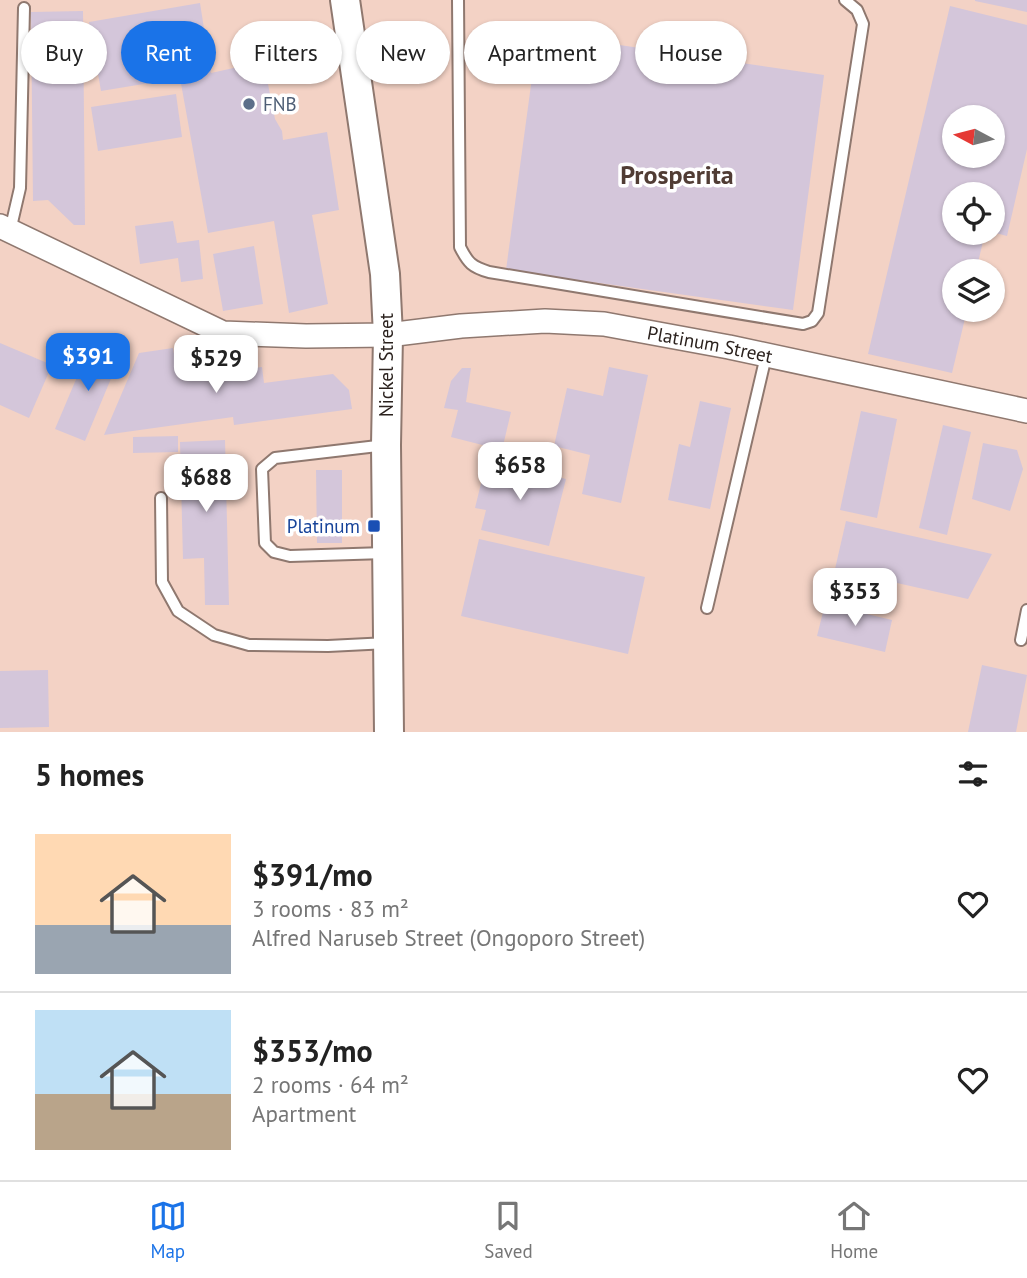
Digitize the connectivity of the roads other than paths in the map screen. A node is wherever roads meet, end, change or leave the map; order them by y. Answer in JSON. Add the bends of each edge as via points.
{"nodes":[{"id":1,"x":345,"y":0,"type":"edge"},
{"id":2,"x":458,"y":0,"type":"edge"},
{"id":3,"x":845,"y":0,"type":"edge"},
{"id":4,"x":23,"y":8,"type":"dead end"},
{"id":5,"x":5,"y":229,"type":"edge"},
{"id":6,"x":388,"y":335,"type":"junction"},
{"id":7,"x":766,"y":356,"type":"junction"},
{"id":8,"x":1027,"y":411,"type":"edge"},
{"id":9,"x":386,"y":445,"type":"junction"},
{"id":10,"x":161,"y":498,"type":"dead end"},
{"id":11,"x":388,"y":553,"type":"junction"},
{"id":12,"x":707,"y":608,"type":"dead end"},
{"id":13,"x":1027,"y":610,"type":"edge"},
{"id":14,"x":1021,"y":640,"type":"dead end"},
{"id":15,"x":388,"y":643,"type":"junction"},
{"id":16,"x":389,"y":732,"type":"edge"}],
"edges":[{"from":1,"to":6,"type":"street","name":"Nickel Street","via":[[385,274]]},
{"from":2,"to":3,"type":"lane","via":[[460,247],[467,261],[489,272],[803,324],[818,313],[863,24],[857,10]]},
{"from":4,"to":5,"type":"lane","via":[[20,188]]},
{"from":5,"to":6,"type":"street","name":"Platinum Street","via":[[223,333]]},
{"from":6,"to":7,"type":"street","name":"Platinum Street","via":[[545,321],[604,324]]},
{"from":6,"to":9,"type":"street","name":"Nickel Street"},
{"from":7,"to":8,"type":"street","name":"Platinum Street"},
{"from":7,"to":12,"type":"lane"},
{"from":9,"to":11,"type":"street","name":"Nickel Street"},
{"from":9,"to":11,"type":"lane","via":[[275,458],[262,469],[265,543],[274,552],[290,556]]},
{"from":10,"to":15,"type":"lane","via":[[162,582],[178,611],[214,635],[249,645]]},
{"from":11,"to":15,"type":"street","name":"Nickel Street"},
{"from":13,"to":14,"type":"lane"},
{"from":15,"to":16,"type":"street","name":"Nickel Street"}]}
